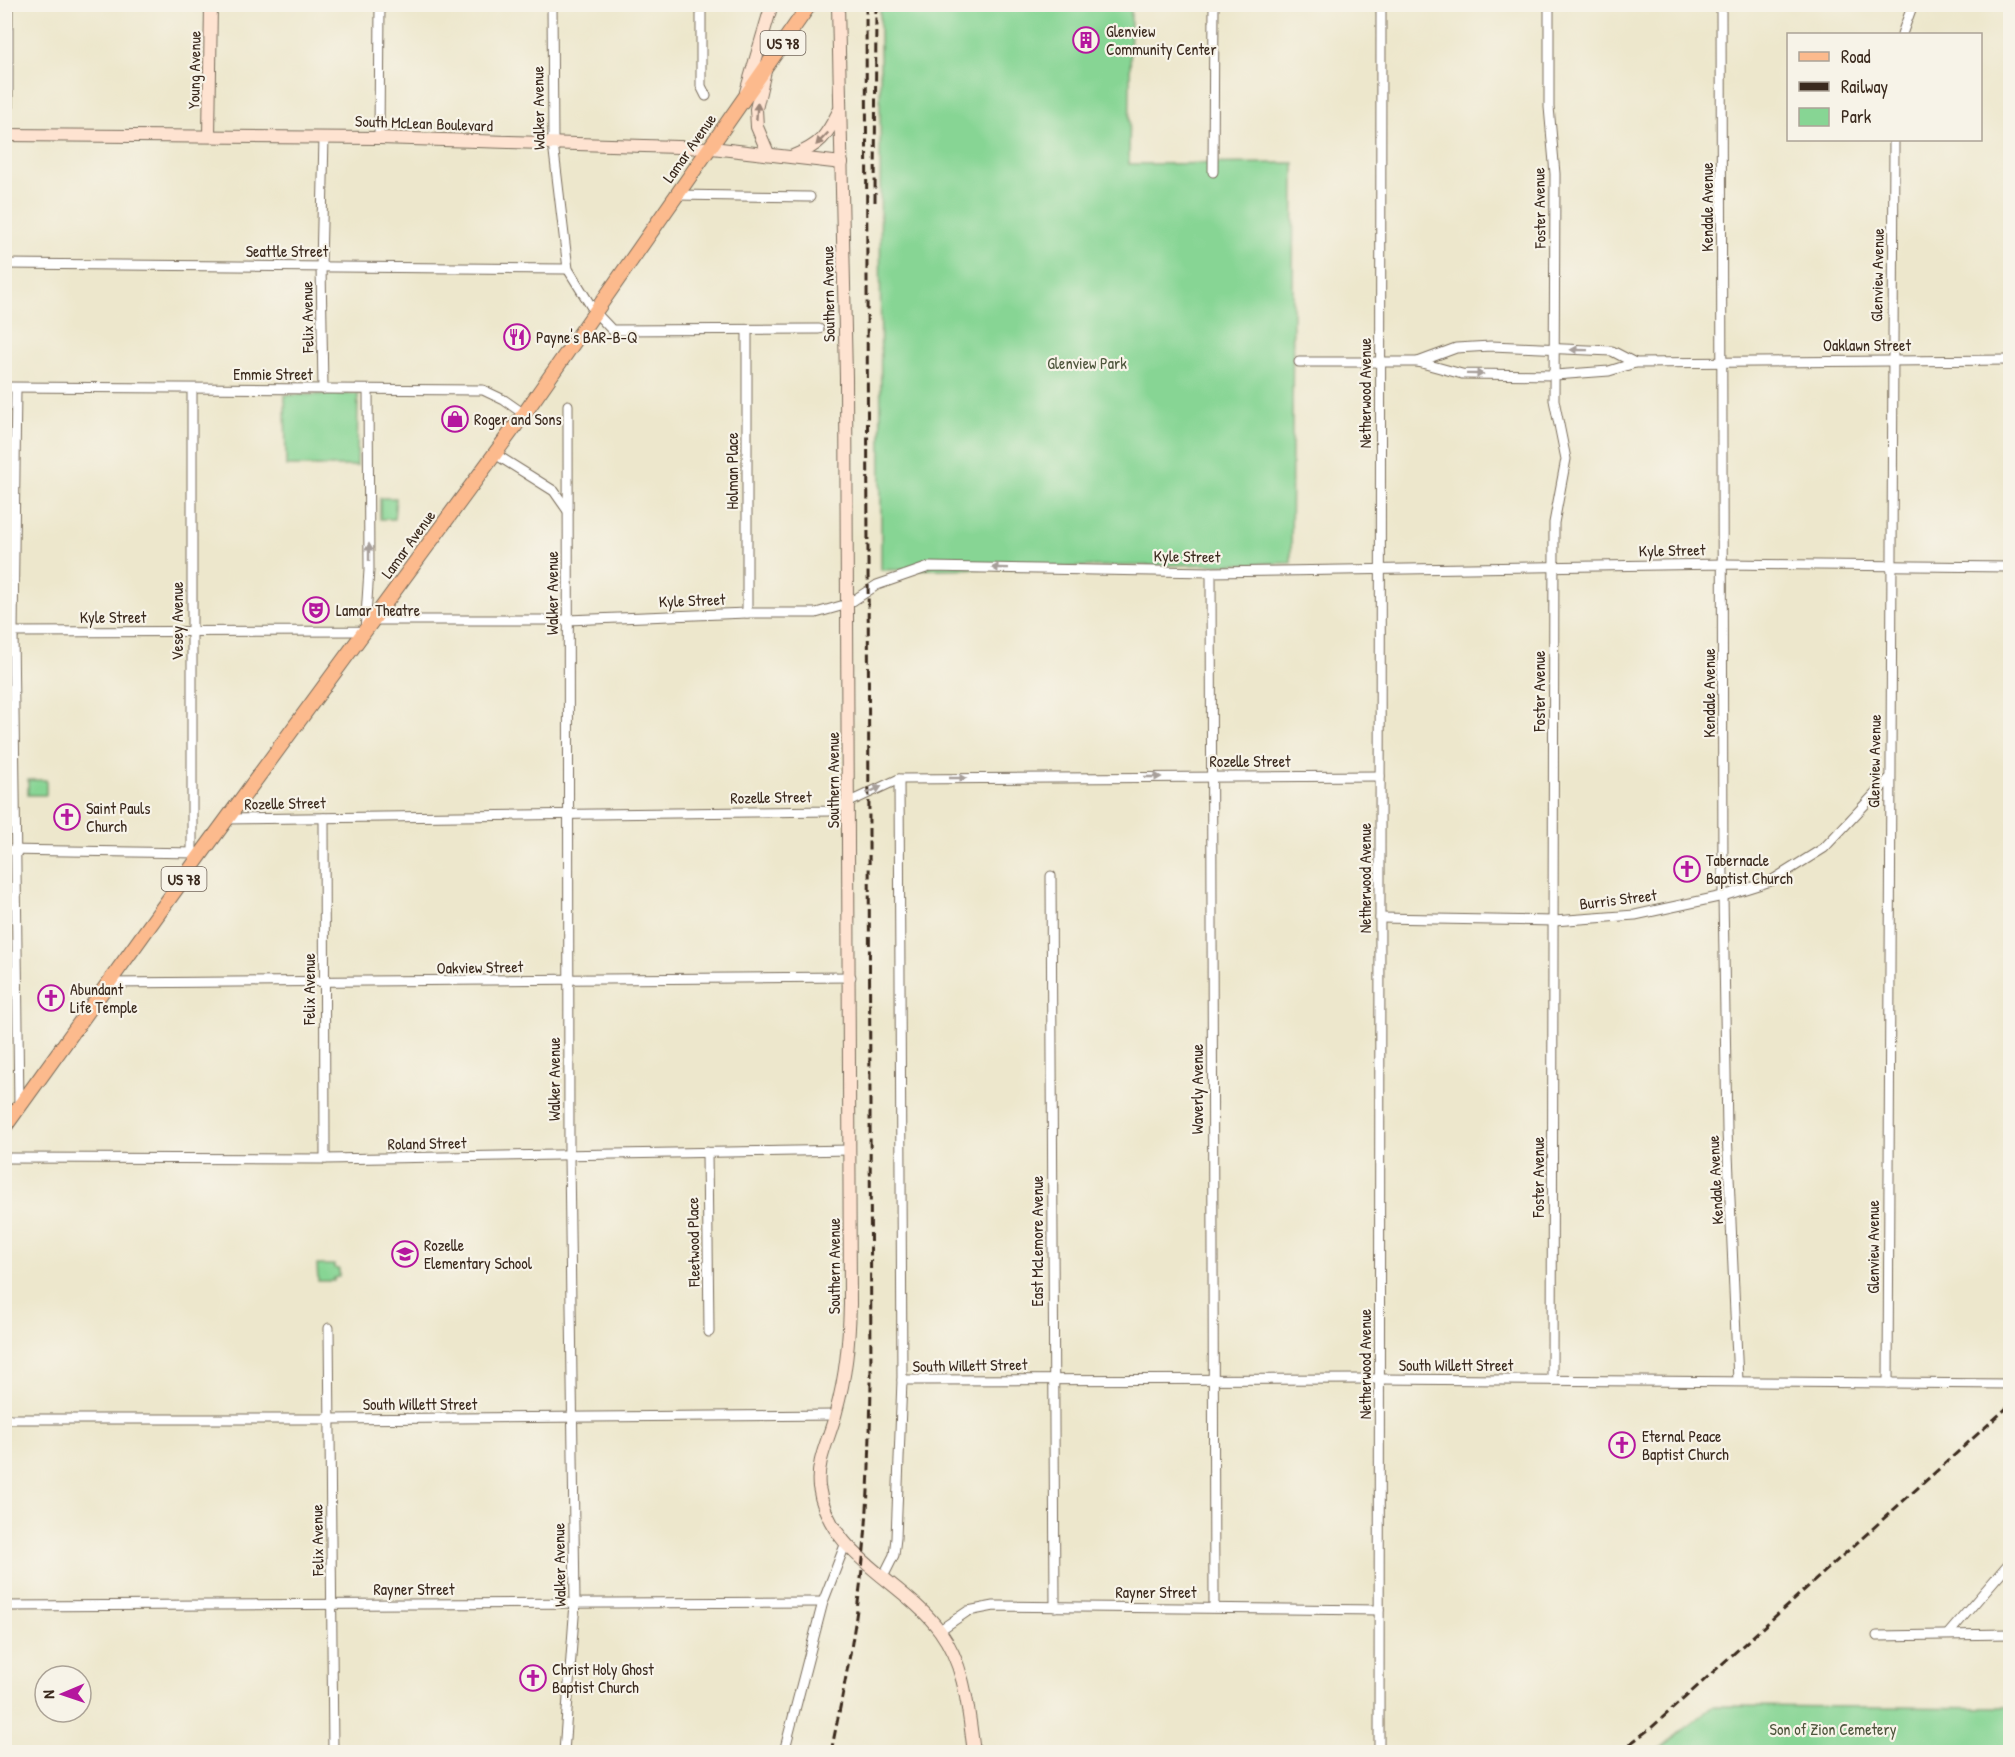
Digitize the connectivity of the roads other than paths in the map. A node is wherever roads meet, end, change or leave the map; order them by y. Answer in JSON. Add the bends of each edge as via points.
{"nodes":[{"id":1,"x":8,"y":4,"type":"edge"},
{"id":2,"x":211,"y":4,"type":"edge"},
{"id":3,"x":380,"y":4,"type":"edge"},
{"id":4,"x":552,"y":4,"type":"edge"},
{"id":5,"x":701,"y":4,"type":"edge"},
{"id":6,"x":772,"y":4,"type":"edge"},
{"id":7,"x":810,"y":4,"type":"edge"},
{"id":8,"x":1214,"y":4,"type":"edge"},
{"id":9,"x":1381,"y":4,"type":"edge"},
{"id":10,"x":1549,"y":4,"type":"edge"},
{"id":11,"x":1721,"y":4,"type":"edge"},
{"id":12,"x":1913,"y":4,"type":"edge"},
{"id":13,"x":838,"y":8,"type":"edge"},
{"id":14,"x":1902,"y":33,"type":"edge"},
{"id":15,"x":766,"y":66,"type":"junction"},
{"id":16,"x":706,"y":96,"type":"dead end"},
{"id":17,"x":745,"y":96,"type":"junction"},
{"id":18,"x":840,"y":108,"type":"junction"},
{"id":19,"x":6,"y":135,"type":"edge"},
{"id":20,"x":209,"y":136,"type":"junction"},
{"id":21,"x":324,"y":137,"type":"junction"},
{"id":22,"x":379,"y":138,"type":"junction"},
{"id":23,"x":1894,"y":141,"type":"edge"},
{"id":24,"x":553,"y":143,"type":"junction"},
{"id":25,"x":712,"y":148,"type":"junction"},
{"id":26,"x":768,"y":153,"type":"junction"},
{"id":27,"x":791,"y":157,"type":"junction"},
{"id":28,"x":842,"y":163,"type":"junction"},
{"id":29,"x":1213,"y":172,"type":"dead end"},
{"id":30,"x":677,"y":195,"type":"junction"},
{"id":31,"x":810,"y":197,"type":"dead end"},
{"id":32,"x":4,"y":264,"type":"edge"},
{"id":33,"x":321,"y":266,"type":"junction"},
{"id":34,"x":568,"y":269,"type":"junction"},
{"id":35,"x":594,"y":311,"type":"junction"},
{"id":36,"x":819,"y":329,"type":"dead end"},
{"id":37,"x":747,"y":330,"type":"junction"},
{"id":38,"x":1555,"y":350,"type":"junction"},
{"id":39,"x":1723,"y":360,"type":"junction"},
{"id":40,"x":1892,"y":360,"type":"junction"},
{"id":41,"x":2010,"y":360,"type":"edge"},
{"id":42,"x":1299,"y":362,"type":"dead end"},
{"id":43,"x":1380,"y":362,"type":"junction"},
{"id":44,"x":1418,"y":362,"type":"junction"},
{"id":45,"x":1635,"y":363,"type":"junction"},
{"id":46,"x":1555,"y":375,"type":"junction"},
{"id":47,"x":4,"y":387,"type":"edge"},
{"id":48,"x":16,"y":388,"type":"junction"},
{"id":49,"x":323,"y":389,"type":"junction"},
{"id":50,"x":192,"y":390,"type":"junction"},
{"id":51,"x":368,"y":390,"type":"junction"},
{"id":52,"x":568,"y":405,"type":"dead end"},
{"id":53,"x":524,"y":414,"type":"junction"},
{"id":54,"x":495,"y":454,"type":"junction"},
{"id":55,"x":568,"y":512,"type":"junction"},
{"id":56,"x":1724,"y":564,"type":"junction"},
{"id":57,"x":1892,"y":565,"type":"junction"},
{"id":58,"x":1554,"y":567,"type":"junction"},
{"id":59,"x":2010,"y":567,"type":"edge"},
{"id":60,"x":1381,"y":568,"type":"junction"},
{"id":61,"x":1210,"y":572,"type":"junction"},
{"id":62,"x":848,"y":604,"type":"junction"},
{"id":63,"x":747,"y":613,"type":"junction"},
{"id":64,"x":567,"y":620,"type":"junction"},
{"id":65,"x":369,"y":626,"type":"junction"},
{"id":66,"x":9,"y":632,"type":"edge"},
{"id":67,"x":192,"y":632,"type":"junction"},
{"id":68,"x":1380,"y":776,"type":"junction"},
{"id":69,"x":1211,"y":777,"type":"junction"},
{"id":70,"x":899,"y":779,"type":"junction"},
{"id":71,"x":1889,"y":779,"type":"junction"},
{"id":72,"x":849,"y":802,"type":"junction"},
{"id":73,"x":568,"y":815,"type":"junction"},
{"id":74,"x":324,"y":818,"type":"junction"},
{"id":75,"x":226,"y":819,"type":"junction"},
{"id":76,"x":4,"y":850,"type":"edge"},
{"id":77,"x":15,"y":850,"type":"junction"},
{"id":78,"x":197,"y":853,"type":"junction"},
{"id":79,"x":1052,"y":876,"type":"dead end"},
{"id":80,"x":1723,"y":896,"type":"junction"},
{"id":81,"x":1380,"y":918,"type":"junction"},
{"id":82,"x":1554,"y":921,"type":"junction"},
{"id":83,"x":851,"y":977,"type":"junction"},
{"id":84,"x":569,"y":981,"type":"junction"},
{"id":85,"x":109,"y":983,"type":"junction"},
{"id":86,"x":324,"y":983,"type":"junction"},
{"id":87,"x":19,"y":1109,"type":"junction"},
{"id":88,"x":4,"y":1128,"type":"edge"},
{"id":89,"x":850,"y":1149,"type":"junction"},
{"id":90,"x":707,"y":1152,"type":"junction"},
{"id":91,"x":568,"y":1157,"type":"junction"},
{"id":92,"x":4,"y":1158,"type":"edge"},
{"id":93,"x":325,"y":1159,"type":"junction"},
{"id":94,"x":329,"y":1328,"type":"dead end"},
{"id":95,"x":709,"y":1332,"type":"dead end"},
{"id":96,"x":1054,"y":1379,"type":"junction"},
{"id":97,"x":1380,"y":1379,"type":"junction"},
{"id":98,"x":902,"y":1380,"type":"junction"},
{"id":99,"x":1213,"y":1380,"type":"junction"},
{"id":100,"x":1552,"y":1380,"type":"junction"},
{"id":101,"x":1738,"y":1381,"type":"junction"},
{"id":102,"x":1888,"y":1383,"type":"junction"},
{"id":103,"x":2010,"y":1384,"type":"edge"},
{"id":104,"x":835,"y":1415,"type":"junction"},
{"id":105,"x":571,"y":1418,"type":"junction"},
{"id":106,"x":4,"y":1419,"type":"edge"},
{"id":107,"x":330,"y":1419,"type":"junction"},
{"id":108,"x":845,"y":1545,"type":"junction"},
{"id":109,"x":2010,"y":1562,"type":"edge"},
{"id":110,"x":883,"y":1577,"type":"junction"},
{"id":111,"x":823,"y":1602,"type":"junction"},
{"id":112,"x":575,"y":1603,"type":"junction"},
{"id":113,"x":333,"y":1604,"type":"junction"},
{"id":114,"x":4,"y":1606,"type":"edge"},
{"id":115,"x":1214,"y":1606,"type":"junction"},
{"id":116,"x":1055,"y":1607,"type":"junction"},
{"id":117,"x":1379,"y":1610,"type":"junction"},
{"id":118,"x":940,"y":1630,"type":"junction"},
{"id":119,"x":1949,"y":1633,"type":"junction"},
{"id":120,"x":2010,"y":1634,"type":"edge"},
{"id":121,"x":1877,"y":1636,"type":"dead end"},
{"id":122,"x":333,"y":1752,"type":"edge"},
{"id":123,"x":564,"y":1752,"type":"edge"},
{"id":124,"x":784,"y":1752,"type":"edge"},
{"id":125,"x":974,"y":1752,"type":"edge"},
{"id":126,"x":1379,"y":1752,"type":"edge"}],
"edges":[{"from":1,"to":19,"type":"street"},
{"from":2,"to":20,"type":"main road","name":"Young Avenue"},
{"from":3,"to":22,"type":"street"},
{"from":4,"to":24,"type":"street","name":"Walker Avenue"},
{"from":5,"to":16,"type":"street","via":[[701,86]]},
{"from":6,"to":17,"type":"main road"},
{"from":7,"to":15,"type":"main road","name":"Lamar Avenue","number":"US 78"},
{"from":8,"to":29,"type":"street"},
{"from":9,"to":43,"type":"street","name":"Netherwood Avenue"},
{"from":10,"to":38,"type":"street","name":"Foster Avenue","via":[[1549,106],[1555,174]]},
{"from":11,"to":39,"type":"street","name":"Kendale Avenue"},
{"from":12,"to":14,"type":"street"},
{"from":13,"to":18,"type":"main road","name":"Southern Avenue"},
{"from":15,"to":17,"type":"main road","name":"Lamar Avenue","number":"US 78"},
{"from":26,"to":15,"type":"main road","one_way":true,"via":[[757,127],[756,109]]},
{"from":17,"to":25,"type":"main road","name":"Lamar Avenue","number":"US 78"},
{"from":18,"to":27,"type":"main road","one_way":true,"via":[[827,135],[812,149]]},
{"from":18,"to":28,"type":"main road","name":"Southern Avenue"},
{"from":19,"to":20,"type":"main road","name":"South McLean Boulevard"},
{"from":20,"to":21,"type":"main road","name":"South McLean Boulevard"},
{"from":21,"to":22,"type":"main road","name":"South McLean Boulevard"},
{"from":21,"to":33,"type":"street","name":"Felix Avenue"},
{"from":22,"to":24,"type":"main road","name":"South McLean Boulevard"},
{"from":23,"to":40,"type":"street","name":"Glenview Avenue"},
{"from":24,"to":25,"type":"main road","name":"South McLean Boulevard"},
{"from":24,"to":34,"type":"street","name":"Walker Avenue"},
{"from":25,"to":26,"type":"main road","name":"South McLean Boulevard"},
{"from":25,"to":30,"type":"main road","name":"Lamar Avenue","number":"US 78"},
{"from":26,"to":27,"type":"main road","name":"South McLean Boulevard"},
{"from":27,"to":28,"type":"main road","name":"South McLean Boulevard"},
{"from":28,"to":62,"type":"main road","name":"Southern Avenue"},
{"from":30,"to":31,"type":"street"},
{"from":30,"to":35,"type":"main road","name":"Lamar Avenue","number":"US 78"},
{"from":32,"to":33,"type":"street","name":"Seattle Street"},
{"from":33,"to":34,"type":"street","name":"Seattle Street"},
{"from":33,"to":49,"type":"street","name":"Felix Avenue"},
{"from":34,"to":35,"type":"street","name":"Walker Avenue"},
{"from":35,"to":37,"type":"street","via":[[612,330]]},
{"from":35,"to":53,"type":"main road","name":"Lamar Avenue","number":"US 78"},
{"from":36,"to":37,"type":"street"},
{"from":37,"to":63,"type":"street","name":"Holman Place"},
{"from":38,"to":44,"type":"street","via":[[1456,348]]},
{"from":45,"to":38,"type":"street","one_way":true,"via":[[1612,351]]},
{"from":38,"to":46,"type":"street","name":"Foster Avenue"},
{"from":39,"to":40,"type":"street","name":"Oaklawn Street"},
{"from":39,"to":45,"type":"street","name":"Oaklawn Street"},
{"from":39,"to":56,"type":"street","name":"Kendale Avenue"},
{"from":40,"to":41,"type":"street","name":"Oaklawn Street"},
{"from":40,"to":57,"type":"street","name":"Glenview Avenue"},
{"from":42,"to":43,"type":"street"},
{"from":43,"to":44,"type":"street"},
{"from":43,"to":60,"type":"street","name":"Netherwood Avenue"},
{"from":44,"to":46,"type":"street","one_way":true,"via":[[1462,374]]},
{"from":45,"to":46,"type":"street","via":[[1609,371]]},
{"from":46,"to":58,"type":"street","name":"Foster Avenue","via":[[1554,400],[1566,459],[1554,523]]},
{"from":47,"to":48,"type":"street","name":"Emmie Street"},
{"from":48,"to":50,"type":"street","name":"Emmie Street"},
{"from":48,"to":66,"type":"street"},
{"from":49,"to":50,"type":"street","name":"Emmie Street"},
{"from":49,"to":51,"type":"street","name":"Emmie Street"},
{"from":50,"to":67,"type":"street","name":"Vesey Avenue"},
{"from":51,"to":53,"type":"street","name":"Emmie Street","via":[[483,390]]},
{"from":65,"to":51,"type":"street","one_way":true},
{"from":52,"to":55,"type":"street","name":"Walker Avenue"},
{"from":53,"to":54,"type":"main road","name":"Lamar Avenue","number":"US 78"},
{"from":54,"to":55,"type":"street","via":[[554,491]]},
{"from":54,"to":65,"type":"main road","name":"Lamar Avenue","number":"US 78"},
{"from":55,"to":64,"type":"street","name":"Walker Avenue"},
{"from":56,"to":57,"type":"street","name":"Kyle Street"},
{"from":56,"to":58,"type":"street","name":"Kyle Street"},
{"from":56,"to":80,"type":"street","name":"Kendale Avenue"},
{"from":57,"to":59,"type":"street","name":"Kyle Street"},
{"from":57,"to":71,"type":"street","name":"Glenview Avenue"},
{"from":58,"to":60,"type":"street","name":"Kyle Street"},
{"from":58,"to":82,"type":"street","name":"Foster Avenue"},
{"from":60,"to":61,"type":"street","name":"Kyle Street"},
{"from":60,"to":68,"type":"street","name":"Netherwood Avenue"},
{"from":61,"to":62,"type":"street","name":"Kyle Street","one_way":true,"via":[[929,567],[877,585]]},
{"from":61,"to":69,"type":"street","name":"Waverly Avenue"},
{"from":62,"to":63,"type":"street","name":"Kyle Street","via":[[816,613]]},
{"from":62,"to":72,"type":"main road","name":"Southern Avenue"},
{"from":63,"to":64,"type":"street","name":"Kyle Street"},
{"from":64,"to":65,"type":"street","name":"Kyle Street"},
{"from":64,"to":73,"type":"street","name":"Walker Avenue"},
{"from":65,"to":67,"type":"street","name":"Kyle Street"},
{"from":65,"to":75,"type":"main road","name":"Lamar Avenue","number":"US 78"},
{"from":66,"to":67,"type":"street","name":"Kyle Street"},
{"from":66,"to":77,"type":"street"},
{"from":67,"to":78,"type":"street","name":"Vesey Avenue"},
{"from":68,"to":69,"type":"street","name":"Rozelle Street"},
{"from":68,"to":81,"type":"street","name":"Netherwood Avenue"},
{"from":70,"to":69,"type":"street","name":"Rozelle Street","one_way":true},
{"from":69,"to":99,"type":"street","name":"Waverly Avenue"},
{"from":72,"to":70,"type":"street","name":"Rozelle Street","one_way":true},
{"from":70,"to":98,"type":"street"},
{"from":71,"to":80,"type":"street","name":"Burris Street","via":[[1824,848],[1771,881]]},
{"from":71,"to":102,"type":"street","name":"Glenview Avenue"},
{"from":72,"to":73,"type":"street","name":"Rozelle Street","via":[[830,811]]},
{"from":72,"to":83,"type":"main road","name":"Southern Avenue"},
{"from":73,"to":74,"type":"street","name":"Rozelle Street"},
{"from":73,"to":84,"type":"street","name":"Walker Avenue"},
{"from":74,"to":75,"type":"street","name":"Rozelle Street"},
{"from":74,"to":86,"type":"street","name":"Felix Avenue"},
{"from":75,"to":78,"type":"main road","name":"Lamar Avenue","number":"US 78"},
{"from":76,"to":77,"type":"street"},
{"from":77,"to":78,"type":"street"},
{"from":77,"to":87,"type":"street"},
{"from":78,"to":85,"type":"main road","name":"Lamar Avenue","number":"US 78"},
{"from":79,"to":96,"type":"street","name":"East McLemore Avenue"},
{"from":80,"to":82,"type":"street","name":"Burris Street","via":[[1635,915]]},
{"from":80,"to":101,"type":"street","name":"Kendale Avenue","via":[[1727,1131]]},
{"from":81,"to":82,"type":"street","name":"Burris Street"},
{"from":81,"to":97,"type":"street","name":"Netherwood Avenue"},
{"from":82,"to":100,"type":"street","name":"Foster Avenue"},
{"from":83,"to":84,"type":"street","name":"Oakview Street"},
{"from":83,"to":89,"type":"main road","name":"Southern Avenue"},
{"from":84,"to":86,"type":"street","name":"Oakview Street"},
{"from":84,"to":91,"type":"street","name":"Walker Avenue"},
{"from":85,"to":86,"type":"street","name":"Oakview Street"},
{"from":85,"to":87,"type":"main road","name":"Lamar Avenue","number":"US 78"},
{"from":86,"to":93,"type":"street","name":"Felix Avenue"},
{"from":87,"to":88,"type":"main road","name":"Lamar Avenue","number":"US 78"},
{"from":89,"to":90,"type":"street","name":"Roland Street"},
{"from":89,"to":104,"type":"main road","name":"Southern Avenue","via":[[849,1358]]},
{"from":90,"to":91,"type":"street","name":"Roland Street"},
{"from":90,"to":95,"type":"street","name":"Fleetwood Place"},
{"from":91,"to":93,"type":"street","name":"Roland Street"},
{"from":91,"to":105,"type":"street","name":"Walker Avenue"},
{"from":92,"to":93,"type":"street","name":"Roland Street"},
{"from":94,"to":107,"type":"street","name":"Felix Avenue"},
{"from":96,"to":98,"type":"street","name":"South Willett Street"},
{"from":96,"to":99,"type":"street","name":"South Willett Street"},
{"from":96,"to":116,"type":"street","name":"East McLemore Avenue"},
{"from":97,"to":99,"type":"street","name":"South Willett Street"},
{"from":97,"to":100,"type":"street","name":"South Willett Street"},
{"from":97,"to":117,"type":"street","name":"Netherwood Avenue"},
{"from":98,"to":110,"type":"street","via":[[896,1538],[894,1555]]},
{"from":99,"to":115,"type":"street","name":"Waverly Avenue"},
{"from":100,"to":101,"type":"street","name":"South Willett Street"},
{"from":101,"to":102,"type":"street","name":"South Willett Street"},
{"from":102,"to":103,"type":"street","name":"South Willett Street"},
{"from":104,"to":105,"type":"street","name":"South Willett Street"},
{"from":104,"to":108,"type":"main road","name":"Southern Avenue","via":[[820,1460],[819,1487],[828,1517]]},
{"from":105,"to":107,"type":"street","name":"South Willett Street"},
{"from":105,"to":112,"type":"street","name":"Walker Avenue"},
{"from":106,"to":107,"type":"street","name":"South Willett Street"},
{"from":107,"to":113,"type":"street","name":"Felix Avenue"},
{"from":108,"to":110,"type":"main road","name":"Southern Avenue"},
{"from":108,"to":111,"type":"street"},
{"from":109,"to":119,"type":"street"},
{"from":110,"to":118,"type":"main road"},
{"from":111,"to":112,"type":"street","name":"Rayner Street"},
{"from":111,"to":124,"type":"street"},
{"from":112,"to":113,"type":"street","name":"Rayner Street"},
{"from":112,"to":123,"type":"street","name":"Walker Avenue"},
{"from":113,"to":114,"type":"street","name":"Rayner Street"},
{"from":113,"to":122,"type":"street","name":"Felix Avenue"},
{"from":115,"to":116,"type":"street","name":"Rayner Street"},
{"from":115,"to":117,"type":"street","name":"Rayner Street"},
{"from":116,"to":118,"type":"street","name":"Rayner Street","via":[[994,1606],[968,1611]]},
{"from":117,"to":126,"type":"street","name":"Netherwood Avenue"},
{"from":118,"to":125,"type":"main road","via":[[955,1656],[965,1686]]},
{"from":119,"to":120,"type":"street"},
{"from":119,"to":121,"type":"street"}]}
